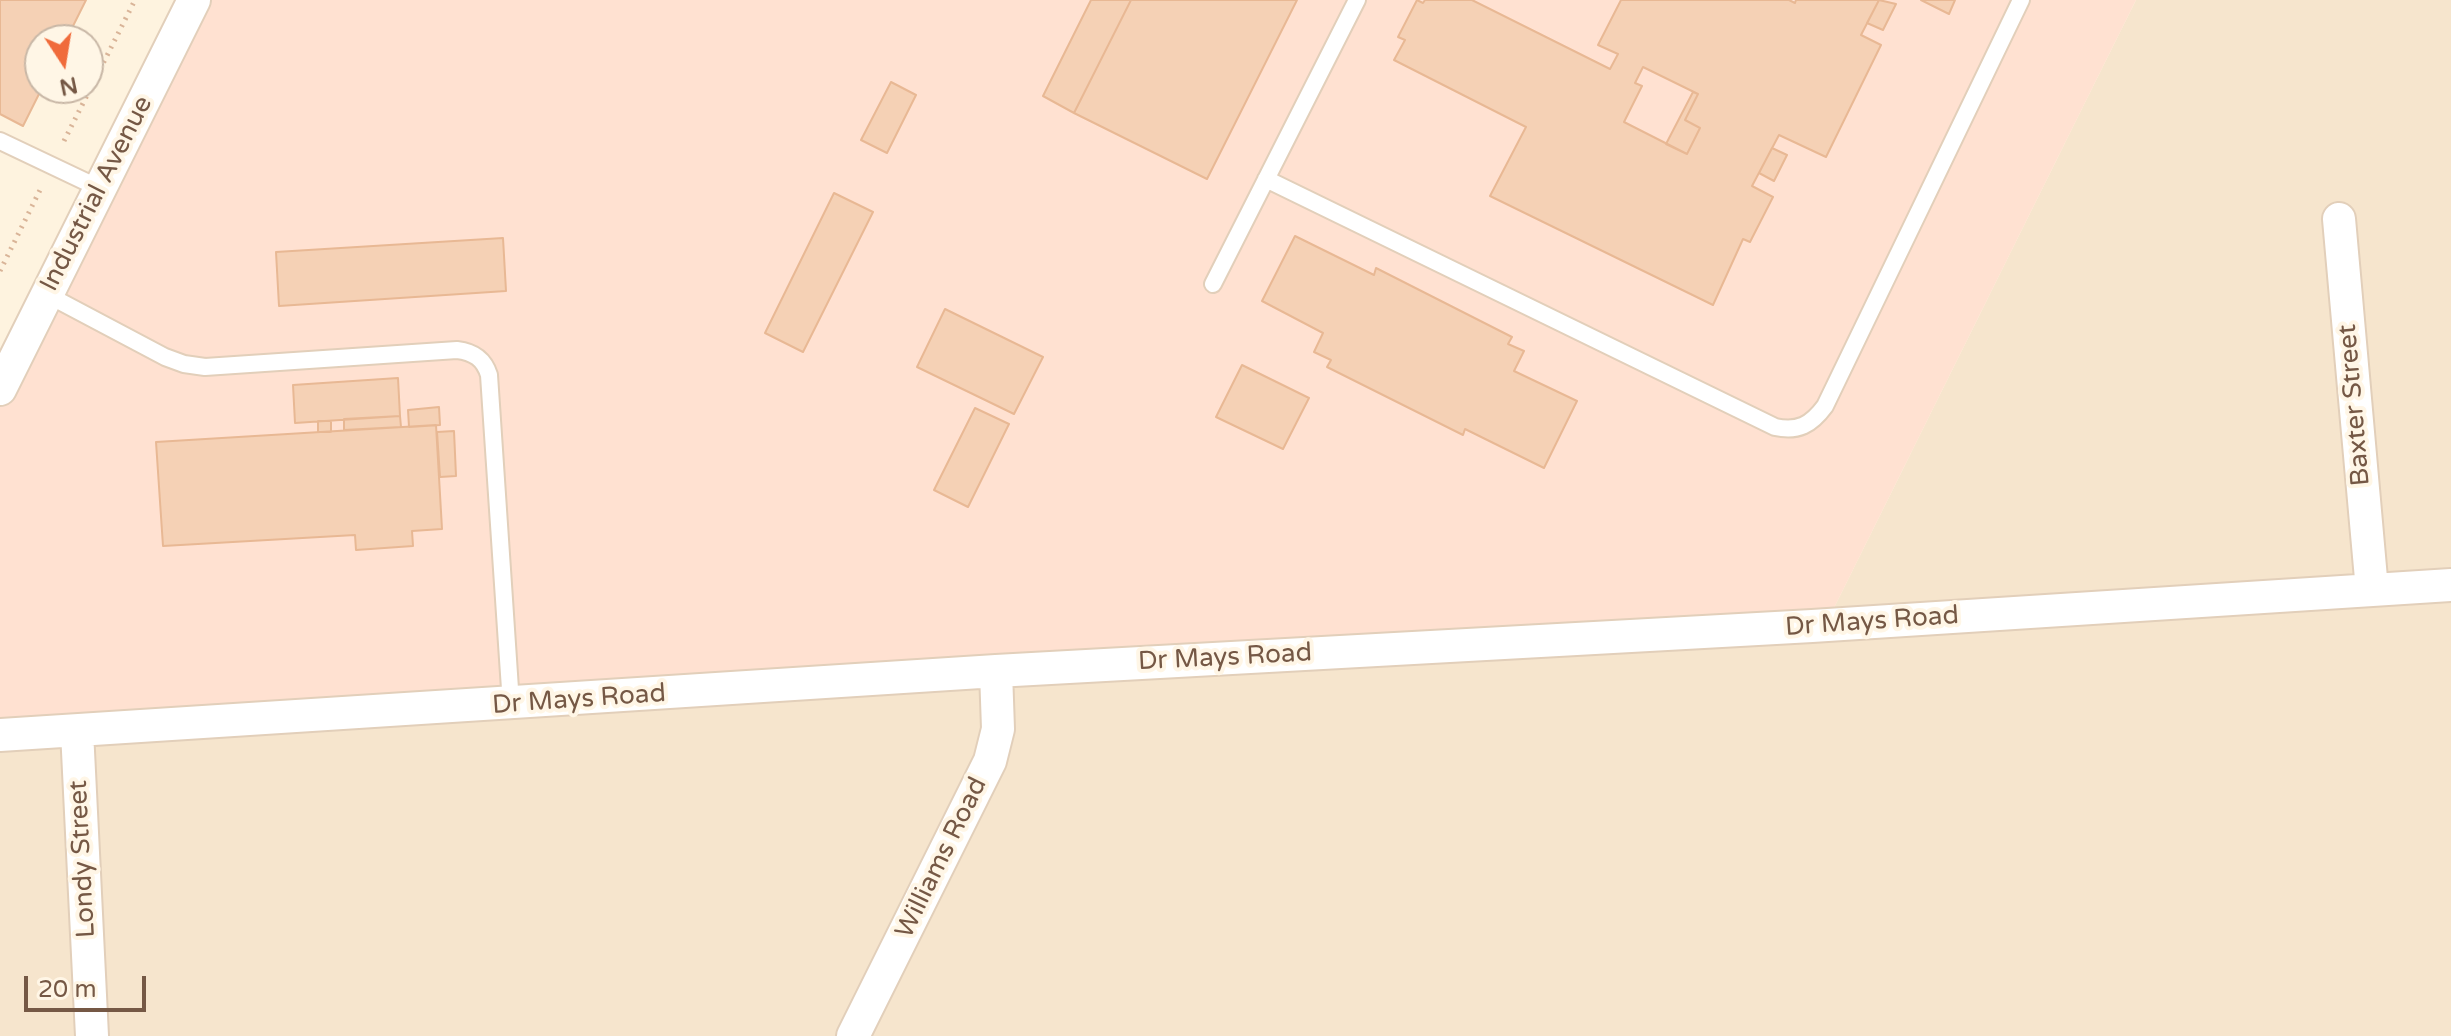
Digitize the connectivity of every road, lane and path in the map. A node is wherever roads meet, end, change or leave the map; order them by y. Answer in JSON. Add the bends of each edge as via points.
{"nodes":[{"id":1,"x":135,"y":0,"type":"edge"},
{"id":2,"x":194,"y":0,"type":"edge"},
{"id":3,"x":1357,"y":0,"type":"edge"},
{"id":4,"x":2021,"y":0,"type":"edge"},
{"id":5,"x":0,"y":141,"type":"edge"},
{"id":6,"x":52,"y":166,"type":"junction"},
{"id":7,"x":1266,"y":179,"type":"junction"},
{"id":8,"x":99,"y":188,"type":"junction"},
{"id":9,"x":2339,"y":219,"type":"dead end"},
{"id":10,"x":0,"y":271,"type":"edge"},
{"id":11,"x":1213,"y":284,"type":"dead end"},
{"id":12,"x":46,"y":294,"type":"junction"},
{"id":13,"x":0,"y":389,"type":"edge"},
{"id":14,"x":2451,"y":585,"type":"edge"},
{"id":15,"x":2372,"y":590,"type":"junction"},
{"id":16,"x":996,"y":671,"type":"junction"},
{"id":17,"x":511,"y":704,"type":"junction"},
{"id":18,"x":77,"y":731,"type":"junction"},
{"id":19,"x":0,"y":735,"type":"edge"},
{"id":20,"x":92,"y":1036,"type":"edge"},
{"id":21,"x":853,"y":1036,"type":"edge"}],
"edges":[{"from":1,"to":6,"type":"path"},
{"from":2,"to":8,"type":"street","name":"Industrial Avenue"},
{"from":3,"to":7,"type":"lane"},
{"from":4,"to":7,"type":"lane","via":[[1825,406],[1804,427],[1775,427]]},
{"from":5,"to":6,"type":"lane"},
{"from":6,"to":8,"type":"lane"},
{"from":6,"to":10,"type":"path"},
{"from":7,"to":11,"type":"lane"},
{"from":8,"to":12,"type":"street","name":"Industrial Avenue"},
{"from":9,"to":15,"type":"street","name":"Baxter Street"},
{"from":12,"to":13,"type":"street","name":"Industrial Avenue"},
{"from":12,"to":17,"type":"lane","via":[[184,364],[205,367],[457,350],[478,356],[489,375]]},
{"from":14,"to":15,"type":"street","name":"Dr Mays Road"},
{"from":15,"to":16,"type":"street","name":"Dr Mays Road"},
{"from":16,"to":17,"type":"street","name":"Dr Mays Road"},
{"from":16,"to":21,"type":"street","name":"Williams Road","via":[[998,729],[990,761]]},
{"from":17,"to":18,"type":"street","name":"Dr Mays Road"},
{"from":18,"to":19,"type":"street","name":"Dr Mays Road"},
{"from":18,"to":20,"type":"street","name":"Londy Street"}]}
